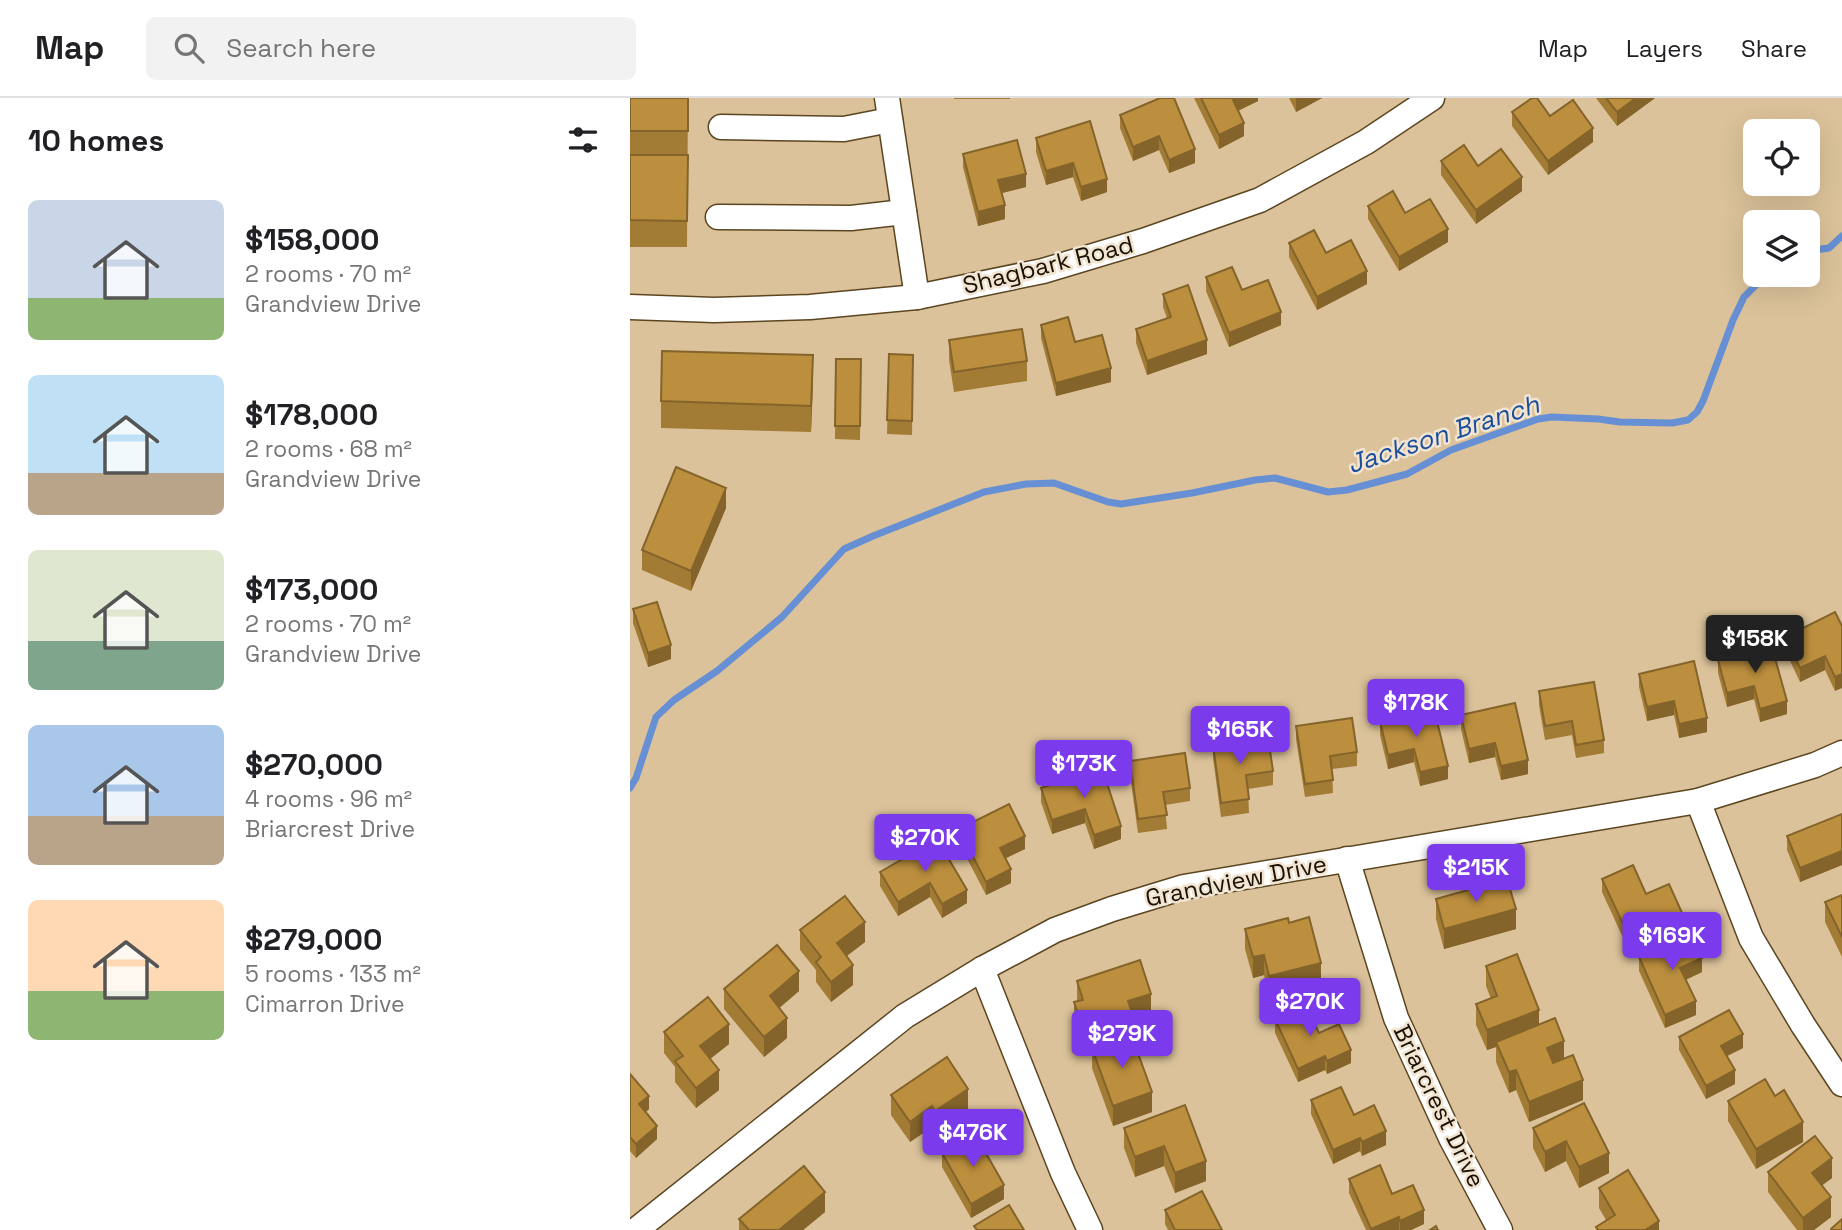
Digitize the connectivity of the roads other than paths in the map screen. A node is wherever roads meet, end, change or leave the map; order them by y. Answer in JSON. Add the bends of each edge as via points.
{"nodes":[{"id":1,"x":1432,"y":98,"type":"edge"},
{"id":2,"x":888,"y":109,"type":"edge"},
{"id":3,"x":721,"y":127,"type":"dead end"},
{"id":4,"x":904,"y":212,"type":"junction"},
{"id":5,"x":718,"y":217,"type":"dead end"},
{"id":6,"x":916,"y":297,"type":"junction"},
{"id":7,"x":630,"y":307,"type":"edge"},
{"id":8,"x":1842,"y":753,"type":"edge"},
{"id":9,"x":1698,"y":801,"type":"junction"},
{"id":10,"x":1348,"y":859,"type":"junction"},
{"id":11,"x":982,"y":968,"type":"junction"},
{"id":12,"x":1842,"y":1084,"type":"edge"},
{"id":13,"x":643,"y":1228,"type":"edge"},
{"id":14,"x":1090,"y":1230,"type":"edge"},
{"id":15,"x":1500,"y":1230,"type":"edge"}],
"edges":[{"from":1,"to":6,"type":"street","name":"Shagbark Road","via":[[1366,142],[1260,200],[1143,242],[1043,271]]},
{"from":2,"to":3,"type":"street","via":[[844,129]]},
{"from":2,"to":4,"type":"street"},
{"from":4,"to":5,"type":"street","via":[[851,218]]},
{"from":4,"to":6,"type":"street"},
{"from":6,"to":7,"type":"street","name":"Shagbark Road","via":[[810,307]]},
{"from":8,"to":9,"type":"street","name":"Grandview Drive"},
{"from":9,"to":10,"type":"street","name":"Grandview Drive"},
{"from":9,"to":12,"type":"street","via":[[1751,938]]},
{"from":10,"to":11,"type":"street","name":"Grandview Drive","via":[[1184,887],[1055,930]]},
{"from":10,"to":15,"type":"street","name":"Briarcrest Drive","via":[[1396,1018]]},
{"from":11,"to":13,"type":"street","name":"Grandview Drive","via":[[905,1016]]},
{"from":11,"to":14,"type":"street"}]}
